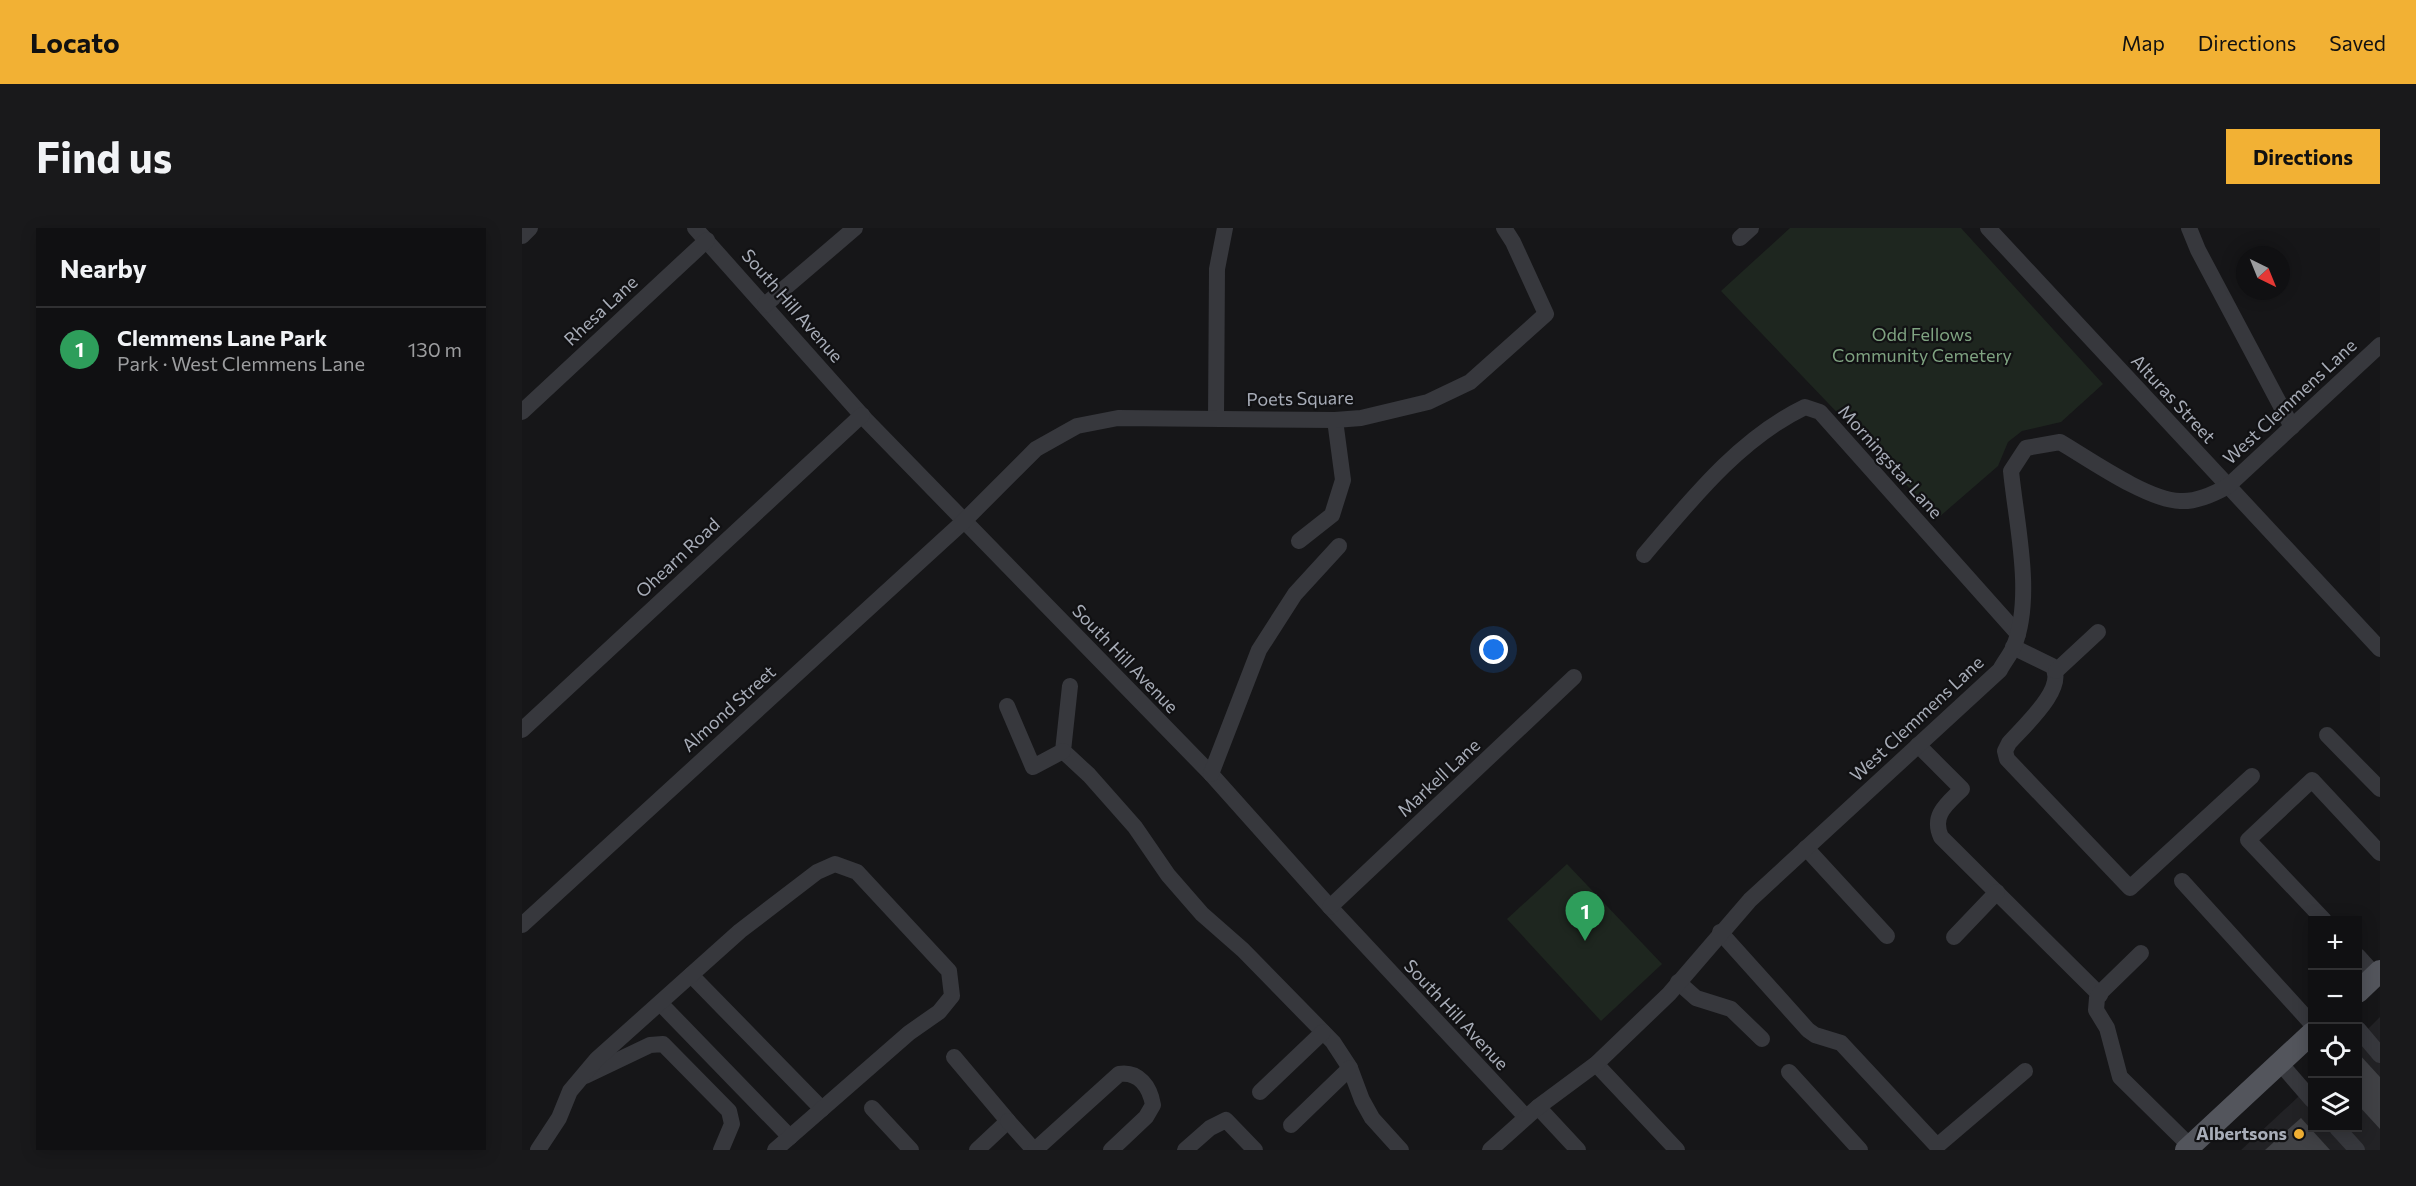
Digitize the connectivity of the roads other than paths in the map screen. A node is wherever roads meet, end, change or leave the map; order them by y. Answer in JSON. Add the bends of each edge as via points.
{"nodes":[{"id":1,"x":530,"y":228,"type":"edge"},
{"id":2,"x":855,"y":228,"type":"edge"},
{"id":3,"x":1225,"y":228,"type":"edge"},
{"id":4,"x":1504,"y":228,"type":"edge"},
{"id":5,"x":1988,"y":228,"type":"edge"},
{"id":6,"x":2189,"y":228,"type":"edge"},
{"id":7,"x":701,"y":234,"type":"edge"},
{"id":8,"x":522,"y":236,"type":"edge"},
{"id":9,"x":765,"y":305,"type":"junction"},
{"id":10,"x":2380,"y":345,"type":"edge"},
{"id":11,"x":522,"y":412,"type":"edge"},
{"id":12,"x":862,"y":416,"type":"junction"},
{"id":13,"x":1216,"y":418,"type":"junction"},
{"id":14,"x":1335,"y":420,"type":"junction"},
{"id":15,"x":2292,"y":427,"type":"junction"},
{"id":16,"x":2228,"y":486,"type":"junction"},
{"id":17,"x":963,"y":522,"type":"junction"},
{"id":18,"x":1299,"y":541,"type":"dead end"},
{"id":19,"x":1339,"y":546,"type":"dead end"},
{"id":20,"x":1644,"y":555,"type":"dead end"},
{"id":21,"x":2098,"y":632,"type":"dead end"},
{"id":22,"x":2016,"y":641,"type":"junction"},
{"id":23,"x":2380,"y":649,"type":"edge"},
{"id":24,"x":2056,"y":671,"type":"junction"},
{"id":25,"x":1574,"y":677,"type":"dead end"},
{"id":26,"x":1070,"y":686,"type":"dead end"},
{"id":27,"x":1007,"y":706,"type":"dead end"},
{"id":28,"x":522,"y":730,"type":"edge"},
{"id":29,"x":2327,"y":735,"type":"dead end"},
{"id":30,"x":1918,"y":745,"type":"junction"},
{"id":31,"x":1063,"y":751,"type":"junction"},
{"id":32,"x":1211,"y":774,"type":"junction"},
{"id":33,"x":2252,"y":776,"type":"dead end"},
{"id":34,"x":2380,"y":789,"type":"edge"},
{"id":35,"x":1806,"y":848,"type":"junction"},
{"id":36,"x":2380,"y":853,"type":"edge"},
{"id":37,"x":2182,"y":881,"type":"dead end"},
{"id":38,"x":1996,"y":892,"type":"junction"},
{"id":39,"x":1330,"y":907,"type":"junction"},
{"id":40,"x":2319,"y":916,"type":"edge"},
{"id":41,"x":522,"y":925,"type":"edge"},
{"id":42,"x":1720,"y":932,"type":"junction"},
{"id":43,"x":1887,"y":936,"type":"dead end"},
{"id":44,"x":1954,"y":938,"type":"dead end"},
{"id":45,"x":2141,"y":953,"type":"dead end"},
{"id":46,"x":2362,"y":959,"type":"edge"},
{"id":47,"x":2378,"y":973,"type":"edge"},
{"id":48,"x":691,"y":975,"type":"junction"},
{"id":49,"x":1678,"y":982,"type":"junction"},
{"id":50,"x":2362,"y":988,"type":"edge"},
{"id":51,"x":2100,"y":994,"type":"junction"},
{"id":52,"x":661,"y":1004,"type":"junction"},
{"id":53,"x":2308,"y":1019,"type":"edge"},
{"id":54,"x":1323,"y":1032,"type":"junction"},
{"id":55,"x":2362,"y":1034,"type":"edge"},
{"id":56,"x":2308,"y":1038,"type":"edge"},
{"id":57,"x":1762,"y":1039,"type":"dead end"},
{"id":58,"x":2380,"y":1055,"type":"edge"},
{"id":59,"x":954,"y":1056,"type":"dead end"},
{"id":60,"x":2280,"y":1063,"type":"junction"},
{"id":61,"x":1596,"y":1064,"type":"junction"},
{"id":62,"x":1350,"y":1068,"type":"junction"},
{"id":63,"x":2025,"y":1071,"type":"dead end"},
{"id":64,"x":1789,"y":1072,"type":"dead end"},
{"id":65,"x":582,"y":1077,"type":"junction"},
{"id":66,"x":1260,"y":1092,"type":"dead end"},
{"id":67,"x":2308,"y":1094,"type":"edge"},
{"id":68,"x":872,"y":1108,"type":"dead end"},
{"id":69,"x":822,"y":1109,"type":"junction"},
{"id":70,"x":1532,"y":1112,"type":"junction"},
{"id":71,"x":1008,"y":1121,"type":"junction"},
{"id":72,"x":1291,"y":1125,"type":"dead end"},
{"id":73,"x":2341,"y":1132,"type":"edge"},
{"id":74,"x":790,"y":1137,"type":"junction"},
{"id":75,"x":2188,"y":1148,"type":"edge"},
{"id":76,"x":978,"y":1149,"type":"edge"},
{"id":77,"x":538,"y":1150,"type":"edge"},
{"id":78,"x":721,"y":1150,"type":"edge"},
{"id":79,"x":775,"y":1150,"type":"edge"},
{"id":80,"x":911,"y":1150,"type":"edge"},
{"id":81,"x":1034,"y":1150,"type":"edge"},
{"id":82,"x":1112,"y":1150,"type":"edge"},
{"id":83,"x":1185,"y":1150,"type":"edge"},
{"id":84,"x":1256,"y":1150,"type":"edge"},
{"id":85,"x":1401,"y":1150,"type":"edge"},
{"id":86,"x":1490,"y":1150,"type":"edge"},
{"id":87,"x":1578,"y":1150,"type":"edge"},
{"id":88,"x":1677,"y":1150,"type":"edge"},
{"id":89,"x":1860,"y":1150,"type":"edge"},
{"id":90,"x":2357,"y":1150,"type":"edge"}],
"edges":[{"from":1,"to":8,"type":"street"},
{"from":2,"to":9,"type":"street"},
{"from":3,"to":13,"type":"street","via":[[1217,269]]},
{"from":4,"to":14,"type":"street","name":"Poets Square","via":[[1546,314],[1470,382],[1428,402]]},
{"from":5,"to":16,"type":"street","name":"Alturas Street"},
{"from":6,"to":15,"type":"street"},
{"from":7,"to":9,"type":"street","name":"South Hill Avenue"},
{"from":7,"to":11,"type":"street","name":"Rhesa Lane"},
{"from":9,"to":12,"type":"street","name":"South Hill Avenue"},
{"from":10,"to":15,"type":"street","name":"West Clemmens Lane"},
{"from":12,"to":17,"type":"street","name":"South Hill Avenue"},
{"from":12,"to":28,"type":"street","name":"Ohearn Road"},
{"from":13,"to":14,"type":"street","name":"Poets Square"},
{"from":13,"to":17,"type":"street","name":"Poets Square","via":[[1118,418],[1077,426],[1036,449]]},
{"from":14,"to":18,"type":"street","via":[[1343,480],[1338,498],[1332,515]]},
{"from":15,"to":16,"type":"street","name":"West Clemmens Lane"},
{"from":16,"to":22,"type":"street","name":"West Clemmens Lane","via":[[2213,495],[2180,501],[2149,493],[2060,442],[2026,448],[2011,471],[2023,591]]},
{"from":16,"to":23,"type":"street","name":"Alturas Street"},
{"from":17,"to":32,"type":"street","name":"South Hill Avenue"},
{"from":17,"to":41,"type":"street","name":"Almond Street"},
{"from":19,"to":32,"type":"street","via":[[1295,594],[1259,650]]},
{"from":20,"to":22,"type":"street","name":"Morningstar Lane","via":[[1704,484],[1778,420],[1805,406],[1820,412]]},
{"from":21,"to":24,"type":"street"},
{"from":22,"to":24,"type":"street"},
{"from":22,"to":30,"type":"street","name":"West Clemmens Lane","via":[[2000,670]]},
{"from":24,"to":33,"type":"street","via":[[2055,689],[2005,751],[2007,759],[2130,888]]},
{"from":25,"to":39,"type":"street","name":"Markell Lane"},
{"from":26,"to":31,"type":"street"},
{"from":27,"to":31,"type":"street","via":[[1032,767]]},
{"from":29,"to":34,"type":"street"},
{"from":30,"to":35,"type":"street","name":"West Clemmens Lane"},
{"from":30,"to":38,"type":"street","via":[[1962,789],[1940,811],[1936,827],[1941,837]]},
{"from":31,"to":54,"type":"street","via":[[1136,827],[1168,875],[1202,914]]},
{"from":32,"to":39,"type":"street","name":"South Hill Avenue"},
{"from":35,"to":42,"type":"street","name":"West Clemmens Lane"},
{"from":35,"to":43,"type":"street"},
{"from":36,"to":40,"type":"street","via":[[2312,780],[2248,840]]},
{"from":37,"to":53,"type":"street"},
{"from":38,"to":44,"type":"street"},
{"from":38,"to":51,"type":"street"},
{"from":39,"to":70,"type":"street","name":"South Hill Avenue"},
{"from":42,"to":49,"type":"street","name":"West Clemmens Lane"},
{"from":42,"to":63,"type":"street","via":[[1808,1030],[1841,1043],[1937,1146]]},
{"from":45,"to":51,"type":"street"},
{"from":46,"to":47,"type":"street"},
{"from":47,"to":50,"type":"main road"},
{"from":48,"to":52,"type":"street"},
{"from":48,"to":69,"type":"street"},
{"from":48,"to":69,"type":"street","via":[[817,872],[835,864],[857,872],[949,971],[952,996],[939,1012]]},
{"from":49,"to":57,"type":"street","via":[[1696,998],[1731,1009]]},
{"from":49,"to":61,"type":"street","name":"West Clemmens Lane"},
{"from":51,"to":75,"type":"street","via":[[2096,1010],[2107,1028],[2120,1077]]},
{"from":52,"to":65,"type":"street","via":[[597,1059]]},
{"from":52,"to":74,"type":"street"},
{"from":54,"to":62,"type":"street"},
{"from":54,"to":66,"type":"street"},
{"from":55,"to":58,"type":"street"},
{"from":56,"to":60,"type":"main road"},
{"from":59,"to":71,"type":"street"},
{"from":60,"to":67,"type":"street"},
{"from":60,"to":75,"type":"main road"},
{"from":61,"to":70,"type":"street","name":"West Clemmens Lane"},
{"from":61,"to":88,"type":"street"},
{"from":62,"to":72,"type":"street"},
{"from":62,"to":85,"type":"street","via":[[1372,1118]]},
{"from":64,"to":89,"type":"street"},
{"from":65,"to":77,"type":"street","via":[[570,1091],[559,1118]]},
{"from":65,"to":78,"type":"street","via":[[650,1045],[663,1044],[729,1111],[732,1124]]},
{"from":68,"to":80,"type":"street"},
{"from":69,"to":74,"type":"street"},
{"from":70,"to":86,"type":"street","name":"West Clemmens Lane"},
{"from":70,"to":87,"type":"street","name":"South Hill Avenue"},
{"from":71,"to":76,"type":"street"},
{"from":71,"to":81,"type":"street"},
{"from":73,"to":90,"type":"street"},
{"from":74,"to":79,"type":"street"},
{"from":81,"to":82,"type":"street","via":[[1119,1074],[1129,1072],[1151,1093],[1153,1105]]},
{"from":83,"to":84,"type":"street","via":[[1226,1120]]}]}
